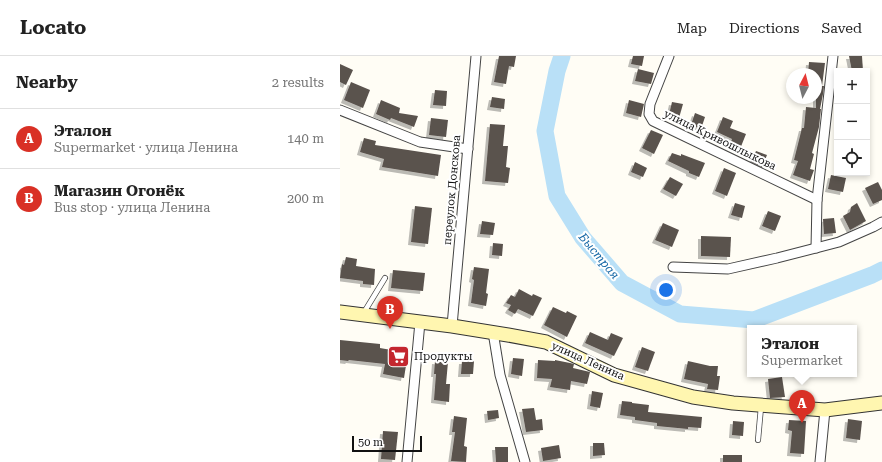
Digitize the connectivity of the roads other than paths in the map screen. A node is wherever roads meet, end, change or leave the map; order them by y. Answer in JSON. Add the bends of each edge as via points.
{"nodes":[{"id":1,"x":476,"y":56,"type":"edge"},
{"id":2,"x":669,"y":56,"type":"edge"},
{"id":3,"x":833,"y":56,"type":"edge"},
{"id":4,"x":340,"y":110,"type":"edge"},
{"id":5,"x":468,"y":149,"type":"junction"},
{"id":6,"x":817,"y":200,"type":"junction"},
{"id":7,"x":882,"y":222,"type":"edge"},
{"id":8,"x":816,"y":248,"type":"junction"},
{"id":9,"x":673,"y":267,"type":"dead end"},
{"id":10,"x":385,"y":278,"type":"dead end"},
{"id":11,"x":340,"y":312,"type":"edge"},
{"id":12,"x":362,"y":315,"type":"junction"},
{"id":13,"x":420,"y":322,"type":"junction"},
{"id":14,"x":452,"y":326,"type":"junction"},
{"id":15,"x":493,"y":332,"type":"junction"},
{"id":16,"x":882,"y":403,"type":"edge"},
{"id":17,"x":762,"y":405,"type":"junction"},
{"id":18,"x":825,"y":410,"type":"junction"},
{"id":19,"x":758,"y":440,"type":"dead end"},
{"id":20,"x":407,"y":462,"type":"edge"},
{"id":21,"x":524,"y":462,"type":"edge"},
{"id":22,"x":820,"y":462,"type":"edge"}],
"edges":[{"from":1,"to":5,"type":"street","name":"переулок Донскова"},
{"from":2,"to":6,"type":"street","name":"улица Кривошлыкова","via":[[650,104],[649,114],[653,120]]},
{"from":3,"to":6,"type":"street"},
{"from":4,"to":5,"type":"street","via":[[420,142]]},
{"from":5,"to":14,"type":"street","name":"переулок Донскова"},
{"from":6,"to":8,"type":"street"},
{"from":7,"to":8,"type":"street","via":[[839,242]]},
{"from":8,"to":9,"type":"street","via":[[728,268]]},
{"from":10,"to":12,"type":"lane"},
{"from":11,"to":12,"type":"street","name":"улица Ленина"},
{"from":12,"to":13,"type":"street","name":"улица Ленина"},
{"from":13,"to":14,"type":"street","name":"улица Ленина"},
{"from":13,"to":20,"type":"street"},
{"from":14,"to":15,"type":"street","name":"улица Ленина"},
{"from":15,"to":17,"type":"street","name":"улица Ленина","via":[[546,342],[614,374],[692,397]]},
{"from":15,"to":21,"type":"street","via":[[500,375]]},
{"from":16,"to":18,"type":"street","name":"улица Ленина"},
{"from":17,"to":18,"type":"street","name":"улица Ленина"},
{"from":17,"to":19,"type":"lane"},
{"from":18,"to":22,"type":"street"}]}
